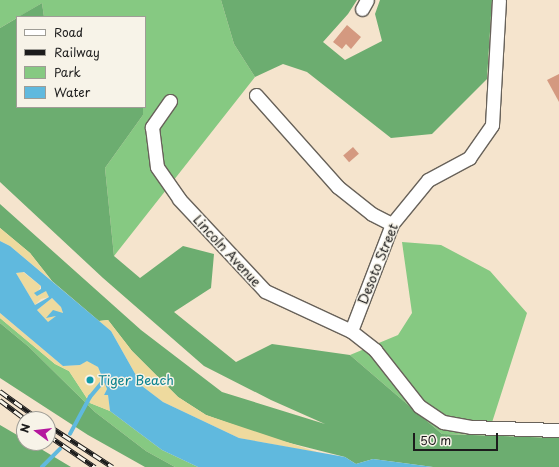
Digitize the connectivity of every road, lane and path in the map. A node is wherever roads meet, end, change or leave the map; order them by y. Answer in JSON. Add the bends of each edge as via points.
{"nodes":[{"id":1,"x":499,"y":0,"type":"edge"},
{"id":2,"x":256,"y":95,"type":"dead end"},
{"id":3,"x":170,"y":101,"type":"dead end"},
{"id":4,"x":392,"y":224,"type":"junction"},
{"id":5,"x":351,"y":331,"type":"junction"},
{"id":6,"x":559,"y":430,"type":"edge"}],
"edges":[{"from":1,"to":4,"type":"street","name":"Desoto Street","via":[[492,125],[469,158],[428,180]]},
{"from":2,"to":4,"type":"street","via":[[338,187],[372,214]]},
{"from":3,"to":5,"type":"street","name":"Lincoln Avenue","via":[[152,127],[158,167],[179,199],[265,291]]},
{"from":4,"to":5,"type":"street","name":"Desoto Street"},
{"from":5,"to":6,"type":"street","name":"Lincoln Avenue","via":[[375,350],[419,406],[443,422],[471,427]]}]}
